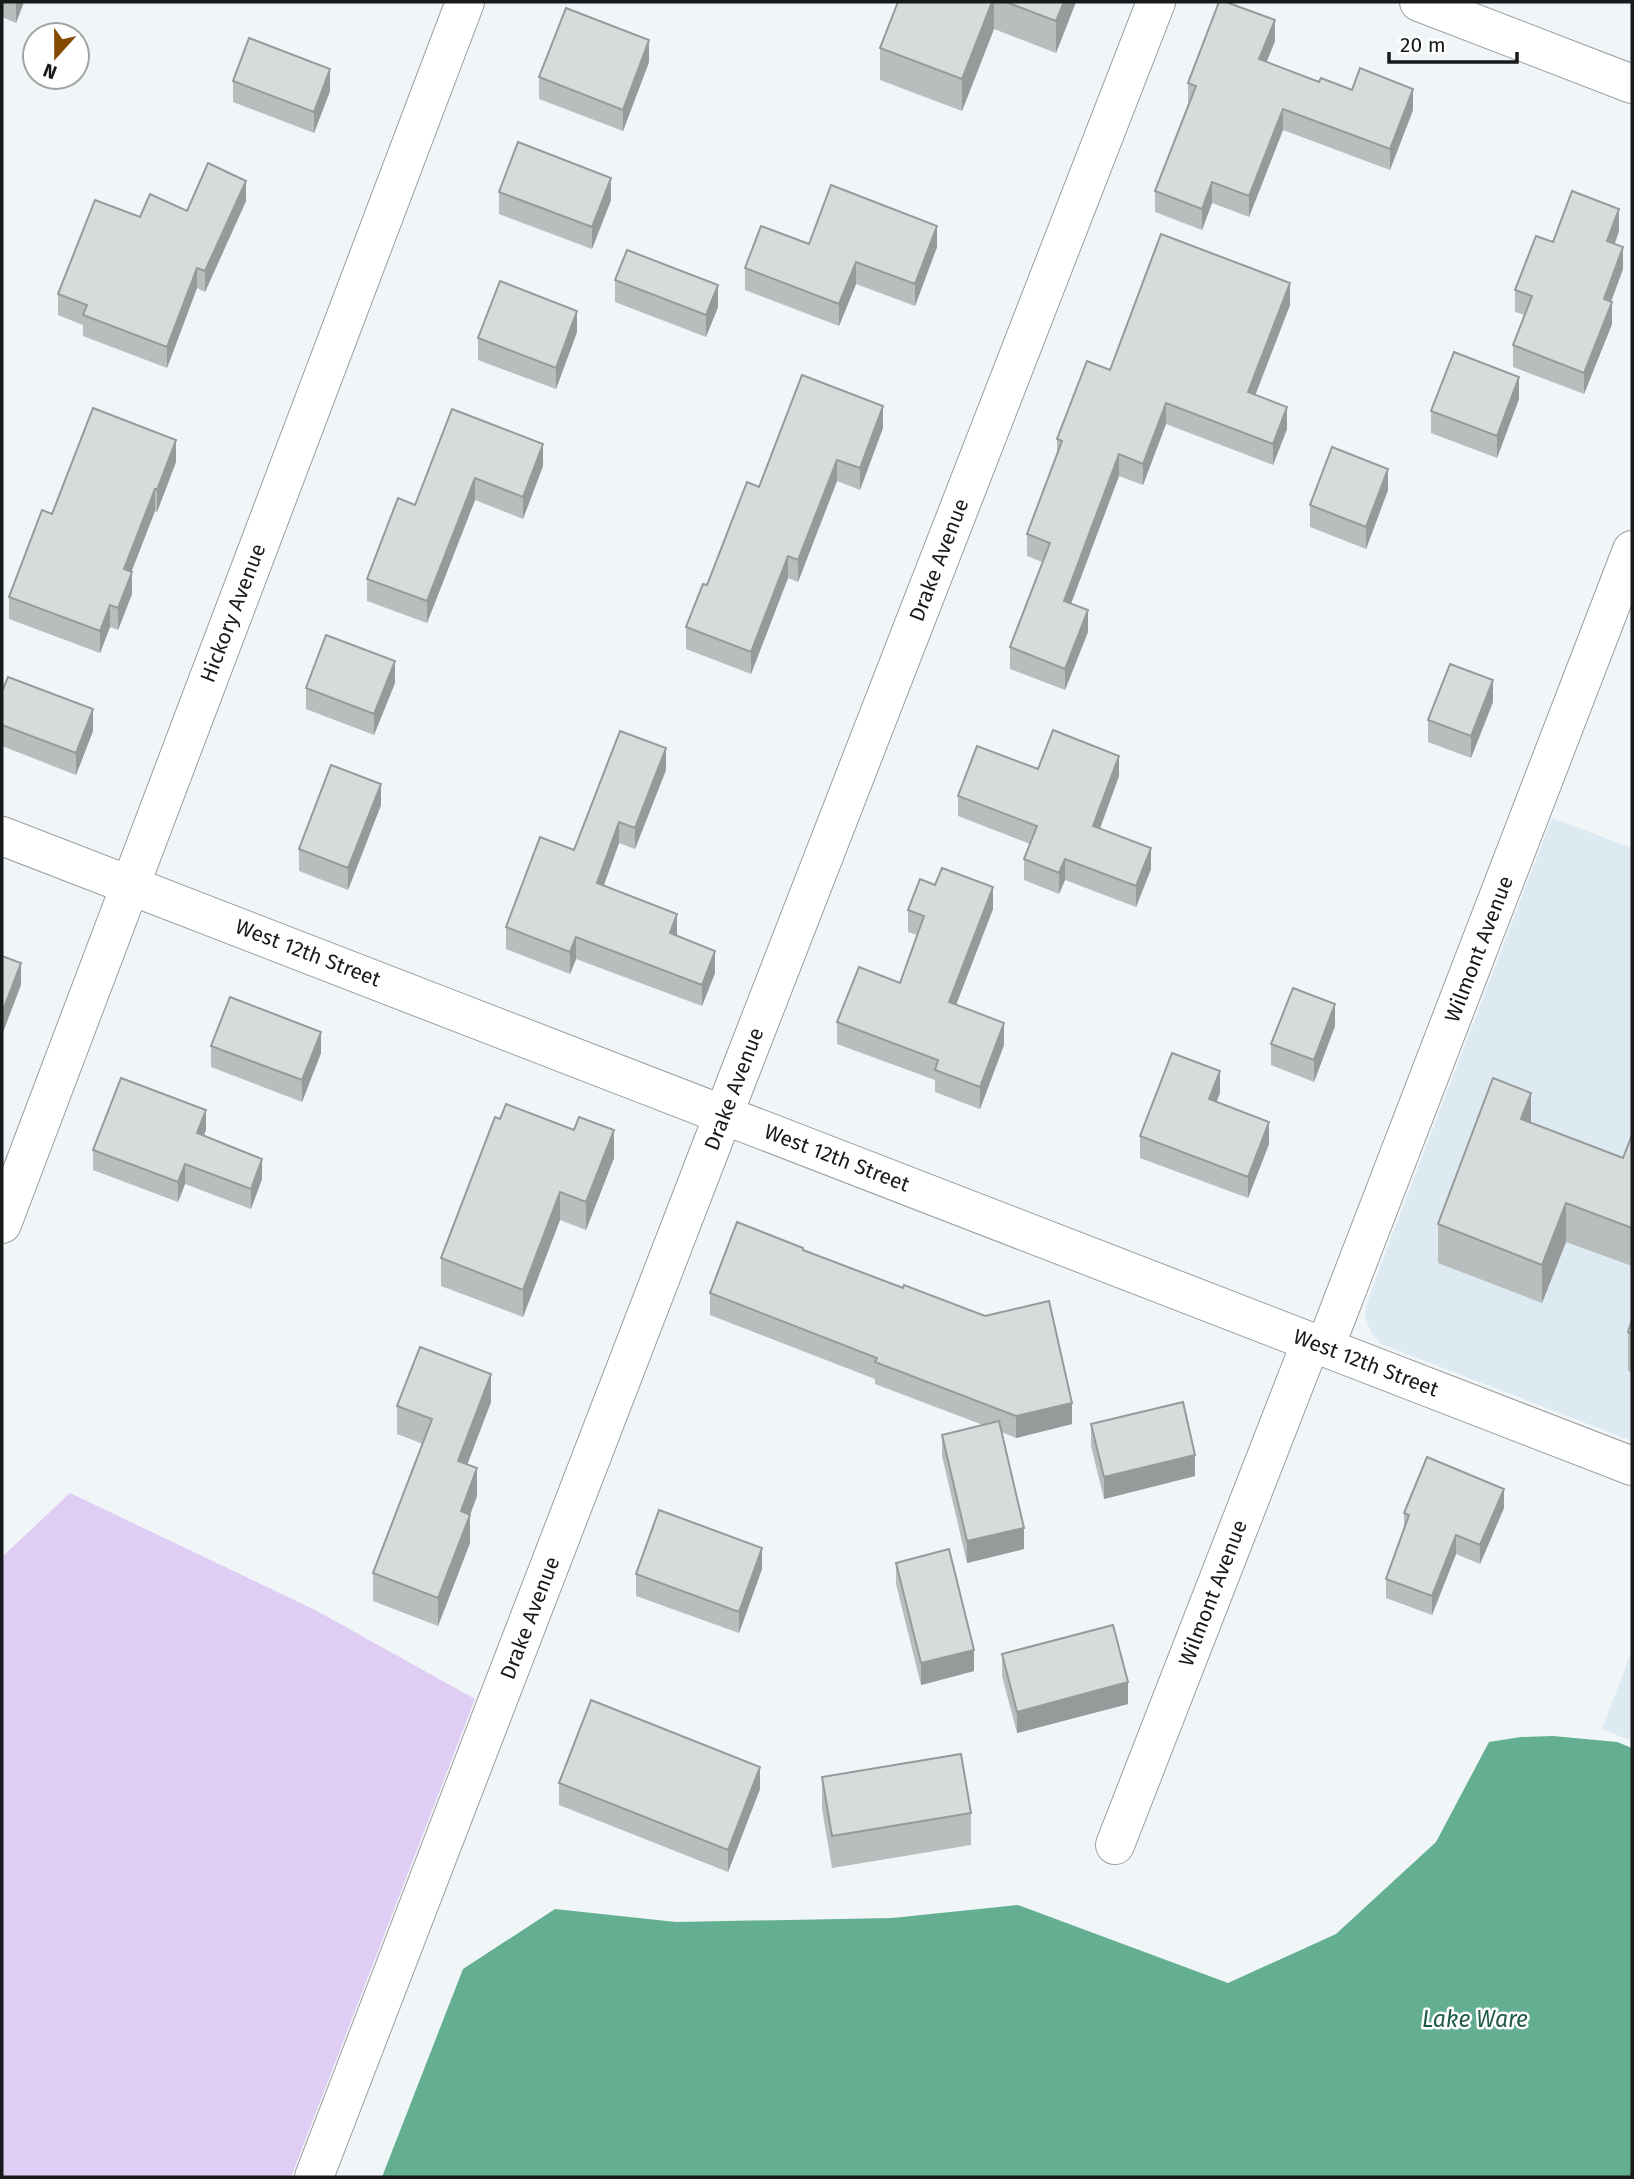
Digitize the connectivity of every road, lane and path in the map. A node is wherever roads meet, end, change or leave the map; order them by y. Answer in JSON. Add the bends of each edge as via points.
{"nodes":[{"id":1,"x":465,"y":2,"type":"edge"},
{"id":2,"x":1156,"y":2,"type":"edge"},
{"id":3,"x":1419,"y":2,"type":"edge"},
{"id":4,"x":1632,"y":84,"type":"edge"},
{"id":5,"x":1632,"y":550,"type":"edge"},
{"id":6,"x":2,"y":836,"type":"edge"},
{"id":7,"x":131,"y":885,"type":"junction"},
{"id":8,"x":724,"y":1115,"type":"junction"},
{"id":9,"x":2,"y":1224,"type":"edge"},
{"id":10,"x":1318,"y":1344,"type":"junction"},
{"id":11,"x":1632,"y":1466,"type":"edge"},
{"id":12,"x":1115,"y":1845,"type":"dead end"},
{"id":13,"x":314,"y":2177,"type":"edge"}],
"edges":[{"from":1,"to":7,"type":"street","name":"Hickory Avenue"},
{"from":2,"to":8,"type":"street","name":"Drake Avenue"},
{"from":3,"to":4,"type":"street"},
{"from":5,"to":10,"type":"street","name":"Wilmont Avenue"},
{"from":6,"to":7,"type":"street","name":"West 12th Street"},
{"from":7,"to":8,"type":"street","name":"West 12th Street"},
{"from":7,"to":9,"type":"street","name":"Hickory Avenue"},
{"from":8,"to":10,"type":"street","name":"West 12th Street"},
{"from":8,"to":13,"type":"street","name":"Drake Avenue"},
{"from":10,"to":11,"type":"street","name":"West 12th Street"},
{"from":10,"to":12,"type":"street","name":"Wilmont Avenue"}]}
